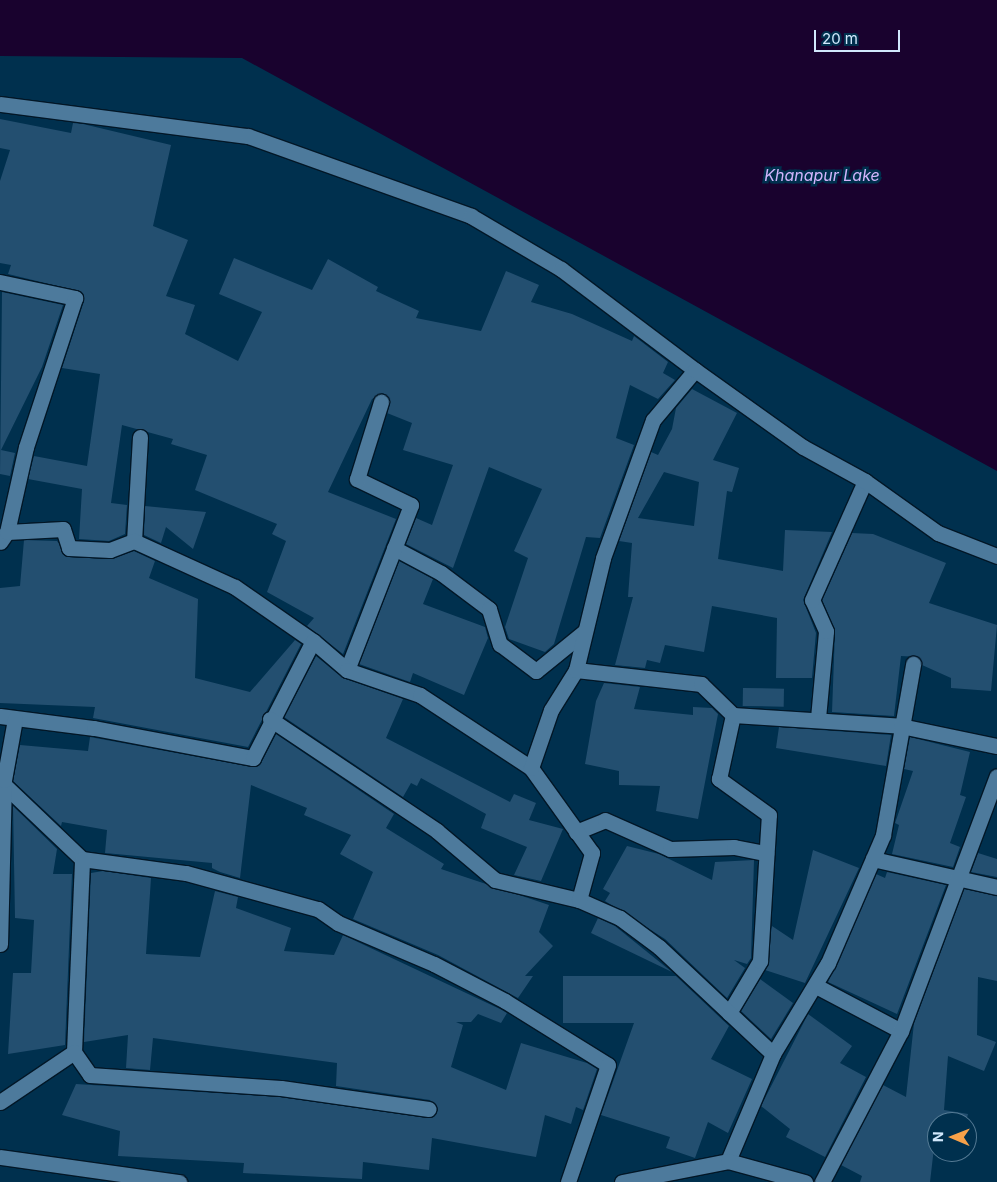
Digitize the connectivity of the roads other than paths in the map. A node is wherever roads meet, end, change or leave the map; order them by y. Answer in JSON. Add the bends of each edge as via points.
{"nodes":[{"id":1,"x":0,"y":104,"type":"edge"},
{"id":2,"x":0,"y":282,"type":"edge"},
{"id":3,"x":695,"y":370,"type":"junction"},
{"id":4,"x":381,"y":402,"type":"dead end"},
{"id":5,"x":140,"y":437,"type":"dead end"},
{"id":6,"x":865,"y":481,"type":"junction"},
{"id":7,"x":4,"y":537,"type":"edge"},
{"id":8,"x":134,"y":541,"type":"junction"},
{"id":9,"x":394,"y":548,"type":"junction"},
{"id":10,"x":997,"y":556,"type":"edge"},
{"id":11,"x":584,"y":632,"type":"junction"},
{"id":12,"x":313,"y":641,"type":"junction"},
{"id":13,"x":913,"y":664,"type":"dead end"},
{"id":14,"x":347,"y":670,"type":"junction"},
{"id":15,"x":576,"y":670,"type":"junction"},
{"id":16,"x":733,"y":715,"type":"junction"},
{"id":17,"x":0,"y":716,"type":"edge"},
{"id":18,"x":818,"y":718,"type":"junction"},
{"id":19,"x":15,"y":719,"type":"junction"},
{"id":20,"x":270,"y":719,"type":"junction"},
{"id":21,"x":901,"y":726,"type":"junction"},
{"id":22,"x":997,"y":746,"type":"edge"},
{"id":23,"x":531,"y":768,"type":"junction"},
{"id":24,"x":997,"y":776,"type":"edge"},
{"id":25,"x":2,"y":780,"type":"edge"},
{"id":26,"x":576,"y":832,"type":"junction"},
{"id":27,"x":766,"y":853,"type":"junction"},
{"id":28,"x":82,"y":858,"type":"junction"},
{"id":29,"x":873,"y":859,"type":"junction"},
{"id":30,"x":960,"y":880,"type":"junction"},
{"id":31,"x":997,"y":887,"type":"edge"},
{"id":32,"x":578,"y":900,"type":"junction"},
{"id":33,"x":0,"y":944,"type":"edge"},
{"id":34,"x":816,"y":986,"type":"junction"},
{"id":35,"x":730,"y":1013,"type":"junction"},
{"id":36,"x":901,"y":1031,"type":"junction"},
{"id":37,"x":74,"y":1052,"type":"junction"},
{"id":38,"x":773,"y":1054,"type":"junction"},
{"id":39,"x":0,"y":1102,"type":"edge"},
{"id":40,"x":429,"y":1109,"type":"dead end"},
{"id":41,"x":0,"y":1157,"type":"edge"},
{"id":42,"x":728,"y":1161,"type":"junction"},
{"id":43,"x":179,"y":1182,"type":"edge"},
{"id":44,"x":568,"y":1182,"type":"edge"},
{"id":45,"x":622,"y":1182,"type":"edge"},
{"id":46,"x":805,"y":1182,"type":"edge"},
{"id":47,"x":822,"y":1182,"type":"edge"}],
"edges":[{"from":1,"to":3,"type":"street","via":[[248,136],[471,216],[561,269]]},
{"from":2,"to":7,"type":"street","via":[[76,298],[26,447]]},
{"from":3,"to":6,"type":"street","via":[[803,447]]},
{"from":3,"to":11,"type":"street","via":[[653,420],[603,558]]},
{"from":4,"to":9,"type":"street","via":[[358,479],[411,505]]},
{"from":5,"to":8,"type":"street"},
{"from":6,"to":10,"type":"street","via":[[938,533]]},
{"from":6,"to":18,"type":"street","via":[[812,600],[826,631]]},
{"from":7,"to":8,"type":"street","via":[[63,529],[69,548],[110,550]]},
{"from":8,"to":12,"type":"street","via":[[235,586]]},
{"from":9,"to":11,"type":"street","via":[[441,573],[489,609],[500,644],[536,671]]},
{"from":9,"to":14,"type":"street"},
{"from":11,"to":15,"type":"street"},
{"from":12,"to":14,"type":"street"},
{"from":12,"to":20,"type":"street"},
{"from":13,"to":21,"type":"street"},
{"from":14,"to":23,"type":"street","via":[[420,696]]},
{"from":15,"to":16,"type":"street","via":[[701,684]]},
{"from":15,"to":23,"type":"street","via":[[551,710]]},
{"from":16,"to":18,"type":"street"},
{"from":16,"to":27,"type":"street","via":[[719,779],[768,814]]},
{"from":17,"to":19,"type":"street"},
{"from":18,"to":21,"type":"street"},
{"from":19,"to":20,"type":"street","via":[[94,728],[253,758]]},
{"from":19,"to":25,"type":"street"},
{"from":20,"to":32,"type":"street","via":[[437,831],[495,880]]},
{"from":21,"to":22,"type":"street"},
{"from":21,"to":29,"type":"street","via":[[883,835]]},
{"from":23,"to":26,"type":"street"},
{"from":24,"to":30,"type":"street"},
{"from":25,"to":28,"type":"street"},
{"from":25,"to":33,"type":"street"},
{"from":26,"to":27,"type":"street","via":[[605,820],[670,849],[734,847]]},
{"from":26,"to":32,"type":"street","via":[[592,853]]},
{"from":27,"to":35,"type":"street","via":[[760,961]]},
{"from":28,"to":37,"type":"street"},
{"from":28,"to":44,"type":"street","via":[[186,873],[318,909],[338,923],[434,964],[496,996],[608,1065]]},
{"from":29,"to":30,"type":"street"},
{"from":29,"to":34,"type":"street"},
{"from":30,"to":31,"type":"street"},
{"from":30,"to":36,"type":"street"},
{"from":32,"to":35,"type":"street","via":[[620,918],[659,947]]},
{"from":34,"to":36,"type":"street"},
{"from":34,"to":38,"type":"street"},
{"from":35,"to":38,"type":"street"},
{"from":36,"to":47,"type":"street"},
{"from":37,"to":39,"type":"street"},
{"from":37,"to":40,"type":"street","via":[[90,1075],[272,1088]]},
{"from":38,"to":42,"type":"street"},
{"from":41,"to":43,"type":"street"},
{"from":42,"to":45,"type":"street"},
{"from":42,"to":46,"type":"street"}]}
